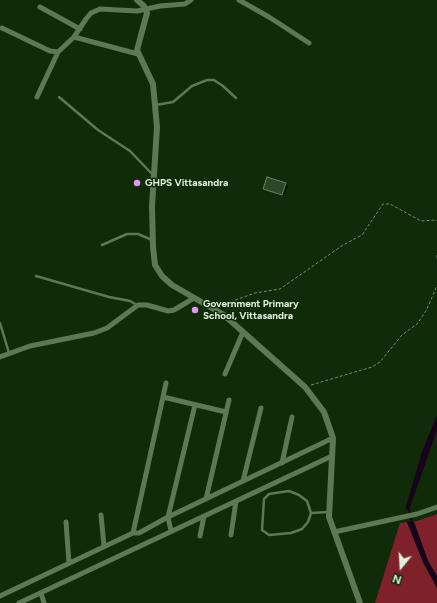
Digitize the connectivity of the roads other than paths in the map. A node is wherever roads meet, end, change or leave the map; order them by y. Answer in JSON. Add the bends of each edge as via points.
{"nodes":[{"id":1,"x":137,"y":0,"type":"edge"},
{"id":2,"x":191,"y":0,"type":"edge"},
{"id":3,"x":239,"y":0,"type":"edge"},
{"id":4,"x":40,"y":7,"type":"dead end"},
{"id":5,"x":147,"y":10,"type":"junction"},
{"id":6,"x":2,"y":28,"type":"dead end"},
{"id":7,"x":80,"y":29,"type":"junction"},
{"id":8,"x":74,"y":37,"type":"junction"},
{"id":9,"x":309,"y":43,"type":"dead end"},
{"id":10,"x":58,"y":52,"type":"junction"},
{"id":11,"x":138,"y":54,"type":"junction"},
{"id":12,"x":37,"y":97,"type":"dead end"},
{"id":13,"x":59,"y":97,"type":"dead end"},
{"id":14,"x":236,"y":98,"type":"dead end"},
{"id":15,"x":155,"y":105,"type":"junction"},
{"id":16,"x":155,"y":176,"type":"junction"},
{"id":17,"x":152,"y":240,"type":"junction"},
{"id":18,"x":102,"y":245,"type":"dead end"},
{"id":19,"x":36,"y":276,"type":"dead end"},
{"id":20,"x":194,"y":298,"type":"junction"},
{"id":21,"x":138,"y":305,"type":"junction"},
{"id":22,"x":0,"y":322,"type":"edge"},
{"id":23,"x":243,"y":332,"type":"junction"},
{"id":24,"x":9,"y":353,"type":"junction"},
{"id":25,"x":0,"y":357,"type":"edge"},
{"id":26,"x":225,"y":374,"type":"dead end"},
{"id":27,"x":166,"y":383,"type":"dead end"},
{"id":28,"x":163,"y":397,"type":"junction"},
{"id":29,"x":229,"y":400,"type":"dead end"},
{"id":30,"x":194,"y":404,"type":"junction"},
{"id":31,"x":261,"y":408,"type":"dead end"},
{"id":32,"x":226,"y":412,"type":"junction"},
{"id":33,"x":292,"y":417,"type":"dead end"},
{"id":34,"x":333,"y":438,"type":"junction"},
{"id":35,"x":332,"y":456,"type":"junction"},
{"id":36,"x":282,"y":463,"type":"junction"},
{"id":37,"x":243,"y":481,"type":"junction"},
{"id":38,"x":206,"y":499,"type":"junction"},
{"id":39,"x":236,"y":501,"type":"junction"},
{"id":40,"x":437,"y":507,"type":"edge"},
{"id":41,"x":328,"y":512,"type":"junction"},
{"id":42,"x":311,"y":513,"type":"junction"},
{"id":43,"x":101,"y":515,"type":"dead end"},
{"id":44,"x":204,"y":516,"type":"junction"},
{"id":45,"x":168,"y":517,"type":"junction"},
{"id":46,"x":66,"y":522,"type":"dead end"},
{"id":47,"x":170,"y":531,"type":"junction"},
{"id":48,"x":133,"y":532,"type":"junction"},
{"id":49,"x":334,"y":532,"type":"junction"},
{"id":50,"x":231,"y":535,"type":"dead end"},
{"id":51,"x":200,"y":536,"type":"dead end"},
{"id":52,"x":104,"y":546,"type":"junction"},
{"id":53,"x":69,"y":563,"type":"junction"},
{"id":54,"x":41,"y":593,"type":"junction"},
{"id":55,"x":0,"y":596,"type":"edge"},
{"id":56,"x":19,"y":603,"type":"edge"},
{"id":57,"x":44,"y":603,"type":"edge"},
{"id":58,"x":360,"y":603,"type":"edge"}],
"edges":[{"from":1,"to":5,"type":"street"},
{"from":2,"to":5,"type":"street","via":[[185,4]]},
{"from":3,"to":9,"type":"street"},
{"from":4,"to":7,"type":"street"},
{"from":5,"to":7,"type":"street","via":[[100,9],[91,13]]},
{"from":5,"to":11,"type":"street","via":[[138,42]]},
{"from":6,"to":10,"type":"street","via":[[50,51]]},
{"from":7,"to":8,"type":"street"},
{"from":8,"to":10,"type":"street"},
{"from":8,"to":11,"type":"street"},
{"from":10,"to":12,"type":"street"},
{"from":11,"to":15,"type":"street","via":[[153,84]]},
{"from":13,"to":16,"type":"lane","via":[[98,130],[130,151]]},
{"from":14,"to":15,"type":"lane","via":[[214,80],[207,80],[192,86],[173,102]]},
{"from":15,"to":16,"type":"street"},
{"from":16,"to":17,"type":"street"},
{"from":17,"to":18,"type":"lane","via":[[138,234],[128,234]]},
{"from":17,"to":20,"type":"street","via":[[159,272],[172,285]]},
{"from":19,"to":21,"type":"lane"},
{"from":20,"to":21,"type":"street","via":[[168,311]]},
{"from":20,"to":23,"type":"street","via":[[216,309]]},
{"from":21,"to":24,"type":"street","via":[[107,328],[94,333],[30,346]]},
{"from":22,"to":24,"type":"lane"},
{"from":23,"to":26,"type":"street"},
{"from":23,"to":34,"type":"street","via":[[304,387],[324,412]]},
{"from":24,"to":25,"type":"street"},
{"from":27,"to":28,"type":"street"},
{"from":28,"to":30,"type":"street"},
{"from":28,"to":48,"type":"street"},
{"from":29,"to":32,"type":"street"},
{"from":30,"to":32,"type":"street"},
{"from":30,"to":45,"type":"street"},
{"from":31,"to":37,"type":"street"},
{"from":32,"to":38,"type":"street"},
{"from":33,"to":36,"type":"street"},
{"from":34,"to":35,"type":"street"},
{"from":34,"to":36,"type":"street"},
{"from":35,"to":39,"type":"street"},
{"from":35,"to":41,"type":"street"},
{"from":36,"to":37,"type":"street"},
{"from":37,"to":38,"type":"street"},
{"from":38,"to":45,"type":"street"},
{"from":39,"to":44,"type":"street"},
{"from":39,"to":50,"type":"street"},
{"from":40,"to":49,"type":"street","via":[[417,514]]},
{"from":41,"to":42,"type":"lane"},
{"from":41,"to":49,"type":"street"},
{"from":42,"to":42,"type":"lane","via":[[305,525],[292,533],[269,535],[262,530],[264,499],[269,494],[289,491],[299,495],[307,501]]},
{"from":43,"to":52,"type":"street"},
{"from":44,"to":47,"type":"street"},
{"from":44,"to":51,"type":"street"},
{"from":45,"to":47,"type":"street"},
{"from":45,"to":48,"type":"street","via":[[139,533]]},
{"from":46,"to":53,"type":"street"},
{"from":47,"to":54,"type":"street"},
{"from":48,"to":52,"type":"street"},
{"from":49,"to":58,"type":"street"},
{"from":52,"to":53,"type":"street"},
{"from":53,"to":55,"type":"street"},
{"from":54,"to":56,"type":"street"},
{"from":54,"to":57,"type":"street"}]}
